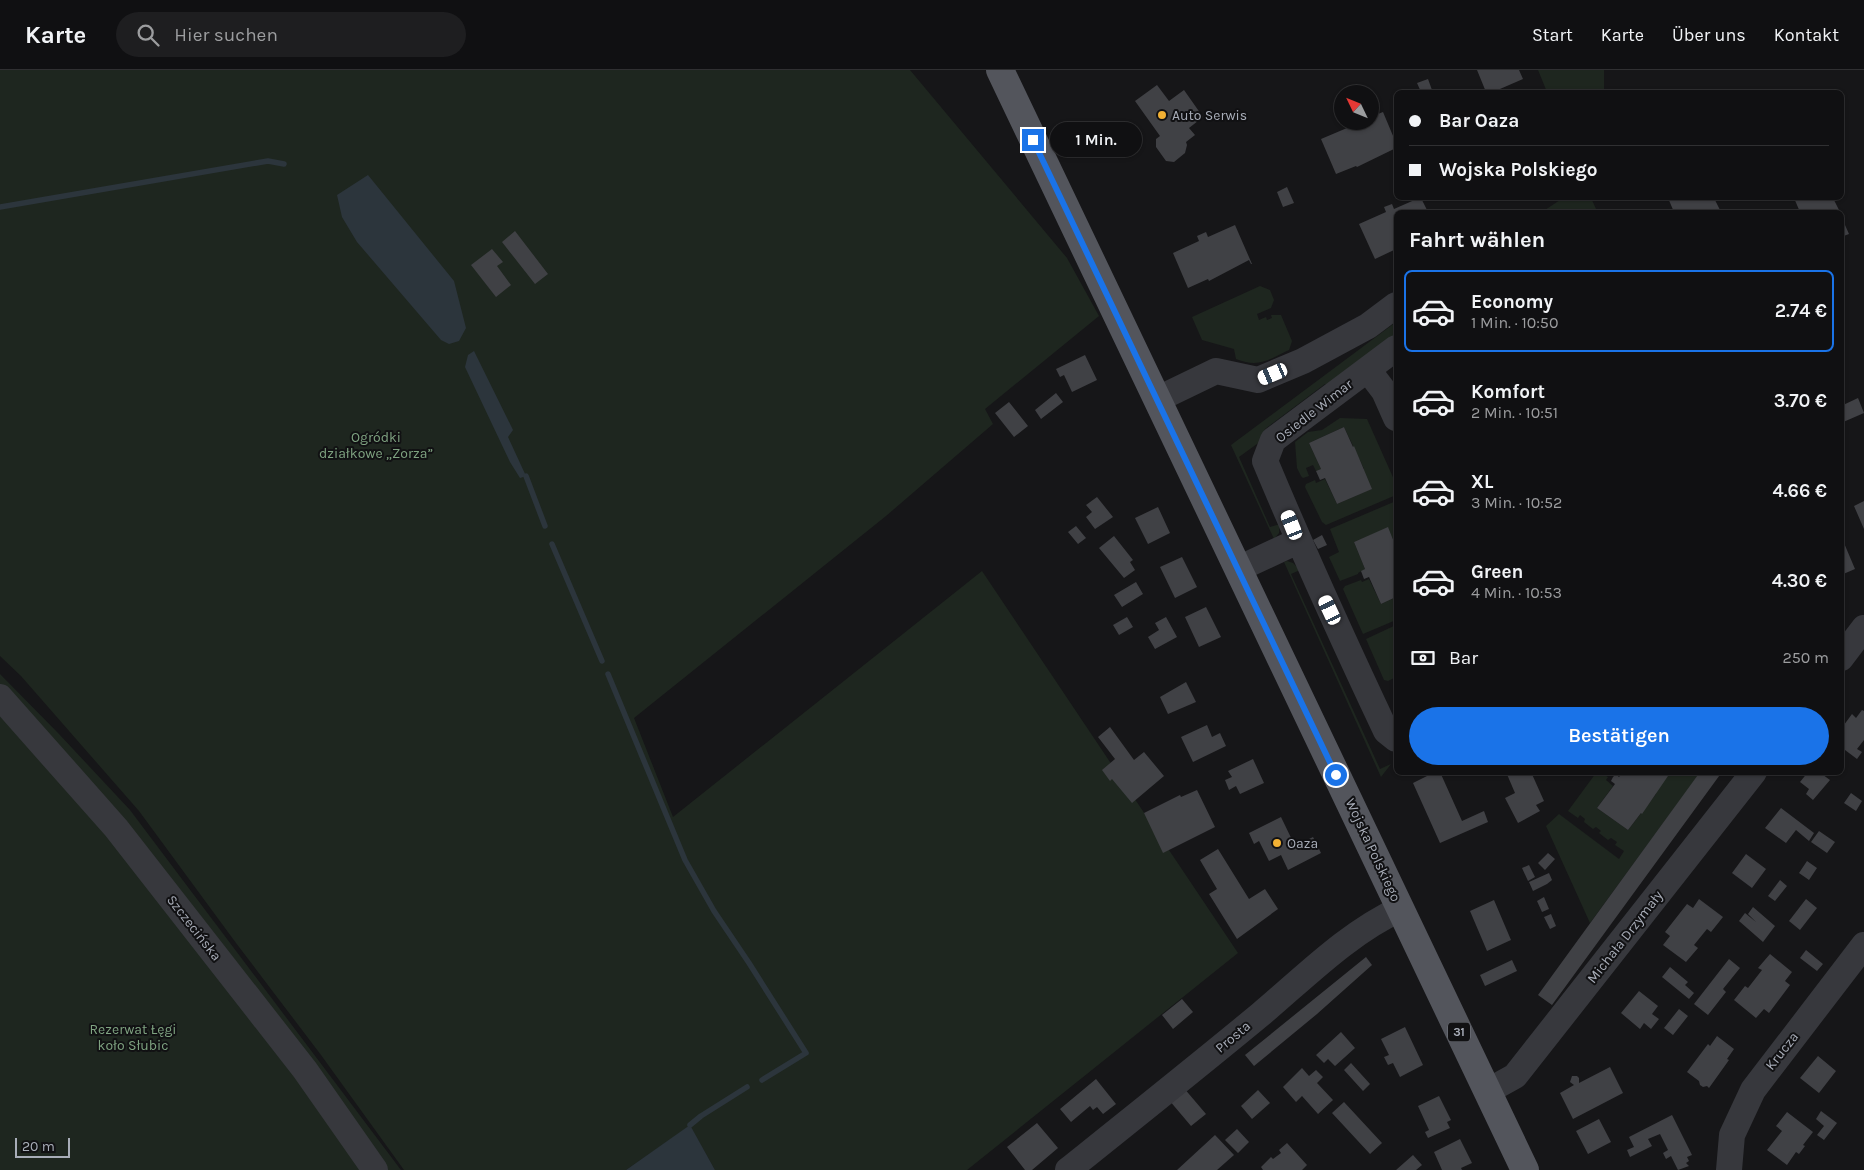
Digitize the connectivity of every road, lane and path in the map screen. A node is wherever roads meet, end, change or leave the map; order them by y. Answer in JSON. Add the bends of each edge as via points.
{"nodes":[{"id":1,"x":1000,"y":70,"type":"edge"},
{"id":2,"x":1394,"y":306,"type":"edge"},
{"id":3,"x":1394,"y":350,"type":"edge"},
{"id":4,"x":1368,"y":370,"type":"junction"},
{"id":5,"x":1158,"y":399,"type":"junction"},
{"id":6,"x":1394,"y":414,"type":"edge"},
{"id":7,"x":1298,"y":541,"type":"junction"},
{"id":8,"x":1238,"y":569,"type":"junction"},
{"id":9,"x":1864,"y":628,"type":"edge"},
{"id":10,"x":1844,"y":654,"type":"edge"},
{"id":11,"x":0,"y":697,"type":"edge"},
{"id":12,"x":1394,"y":737,"type":"edge"},
{"id":13,"x":1750,"y":775,"type":"edge"},
{"id":14,"x":1400,"y":909,"type":"junction"},
{"id":15,"x":1864,"y":945,"type":"edge"},
{"id":16,"x":1488,"y":1091,"type":"junction"},
{"id":17,"x":376,"y":1170,"type":"edge"},
{"id":18,"x":1068,"y":1170,"type":"edge"},
{"id":19,"x":1525,"y":1170,"type":"edge"},
{"id":20,"x":1729,"y":1170,"type":"edge"}],
"edges":[{"from":1,"to":5,"type":"main road","name":"Wojska Polskiego","number":"31"},
{"from":2,"to":5,"type":"street","via":[[1368,326],[1303,361],[1258,380],[1216,371]]},
{"from":3,"to":4,"type":"street","name":"Osiedle Wimar"},
{"from":4,"to":6,"type":"street","via":[[1384,391]]},
{"from":4,"to":7,"type":"street","name":"Osiedle Wimar","via":[[1273,440],[1266,461]]},
{"from":5,"to":8,"type":"main road","name":"Wojska Polskiego","number":"31"},
{"from":7,"to":8,"type":"street"},
{"from":7,"to":12,"type":"street","name":"Osiedle Wimar","via":[[1386,731]]},
{"from":8,"to":14,"type":"main road","name":"Wojska Polskiego","number":"31"},
{"from":9,"to":10,"type":"street"},
{"from":11,"to":17,"type":"street","name":"Szczecińska","via":[[116,828],[305,1070]]},
{"from":13,"to":16,"type":"street","name":"Michała Drzymały","via":[[1514,1076]]},
{"from":14,"to":16,"type":"main road","name":"Wojska Polskiego","number":"31"},
{"from":14,"to":18,"type":"street","name":"Prosta","via":[[1374,922],[1333,954]]},
{"from":15,"to":20,"type":"street","name":"Krucza","via":[[1752,1090],[1732,1135]]},
{"from":16,"to":19,"type":"main road","name":"Wojska Polskiego","number":"31"}]}
